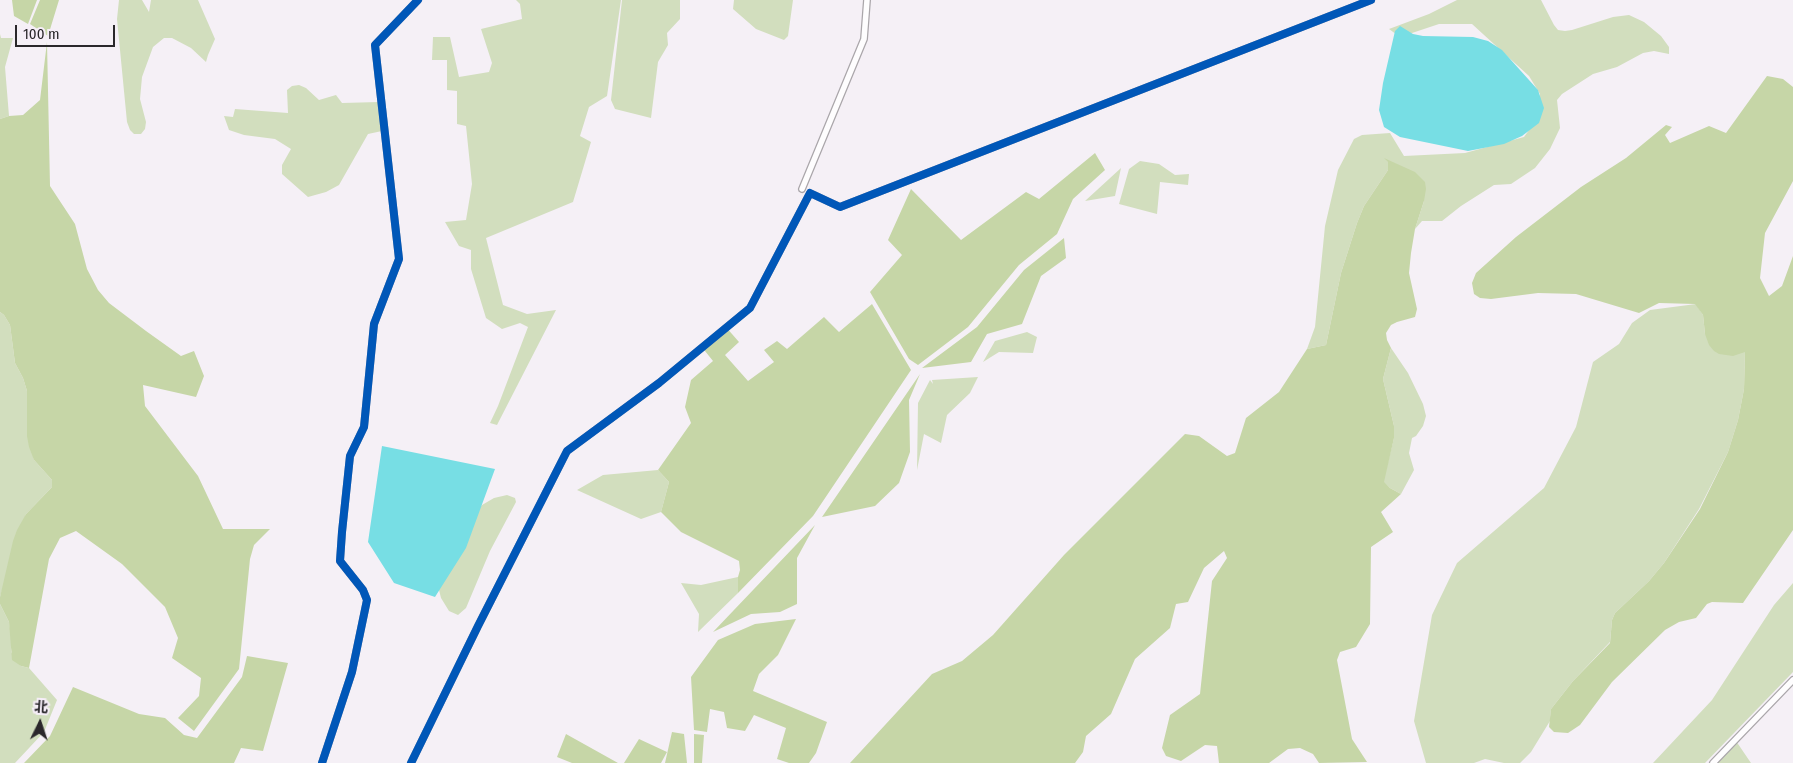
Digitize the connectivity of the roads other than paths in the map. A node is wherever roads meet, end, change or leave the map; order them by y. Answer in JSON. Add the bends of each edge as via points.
{"nodes":[{"id":1,"x":418,"y":0,"type":"edge"},
{"id":2,"x":866,"y":0,"type":"edge"},
{"id":3,"x":1371,"y":0,"type":"edge"},
{"id":4,"x":802,"y":189,"type":"dead end"},
{"id":5,"x":1793,"y":680,"type":"edge"},
{"id":6,"x":322,"y":763,"type":"edge"},
{"id":7,"x":411,"y":763,"type":"edge"},
{"id":8,"x":1713,"y":763,"type":"edge"}],
"edges":[{"from":1,"to":6,"type":"street","via":[[375,45],[399,259],[374,324],[364,426],[350,456],[342,532],[340,561],[363,590],[366,600],[352,672]]},
{"from":2,"to":4,"type":"street","via":[[864,39]]},
{"from":3,"to":7,"type":"street","via":[[840,207],[810,193],[750,308],[659,383],[567,451]]},
{"from":5,"to":8,"type":"street"}]}
